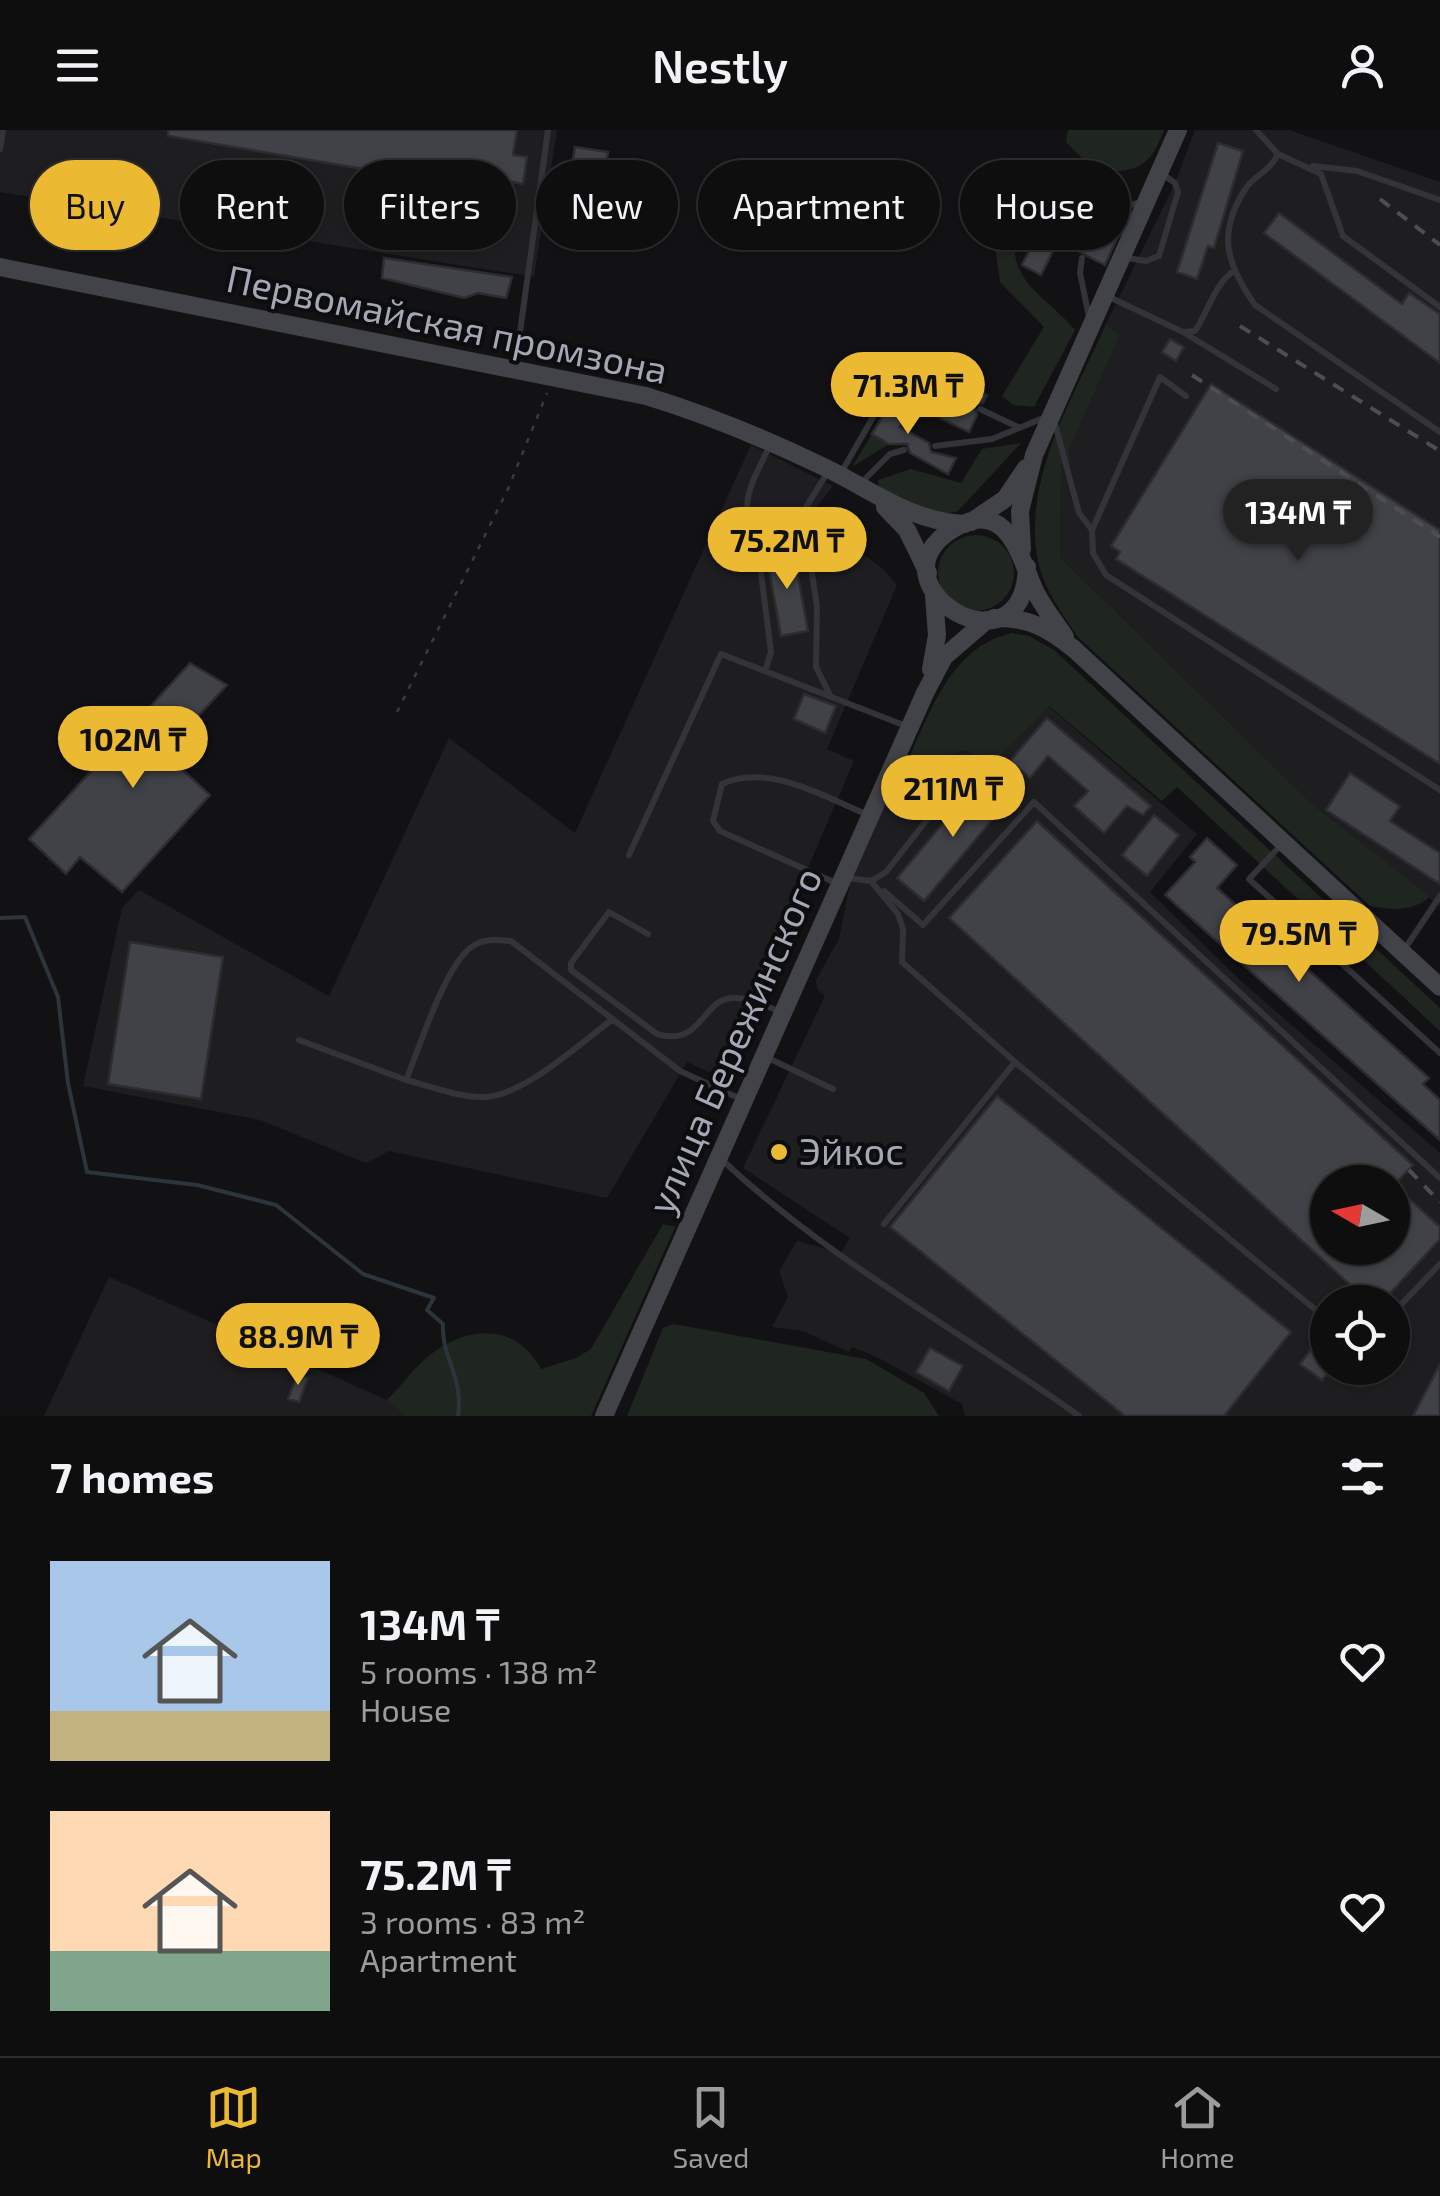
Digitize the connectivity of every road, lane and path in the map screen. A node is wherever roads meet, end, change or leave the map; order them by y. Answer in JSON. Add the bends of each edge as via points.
{"nodes":[{"id":1,"x":3,"y":130,"type":"edge"},
{"id":2,"x":548,"y":130,"type":"edge"},
{"id":3,"x":1178,"y":130,"type":"edge"},
{"id":4,"x":1256,"y":130,"type":"edge"},
{"id":5,"x":0,"y":149,"type":"edge"},
{"id":6,"x":1278,"y":154,"type":"junction"},
{"id":7,"x":1312,"y":166,"type":"junction"},
{"id":8,"x":1159,"y":172,"type":"junction"},
{"id":9,"x":1146,"y":200,"type":"junction"},
{"id":10,"x":1440,"y":200,"type":"edge"},
{"id":11,"x":1130,"y":205,"type":"edge"},
{"id":12,"x":1120,"y":257,"type":"junction"},
{"id":13,"x":1082,"y":258,"type":"dead end"},
{"id":14,"x":0,"y":268,"type":"edge"},
{"id":15,"x":1234,"y":272,"type":"junction"},
{"id":16,"x":1103,"y":294,"type":"junction"},
{"id":17,"x":1440,"y":307,"type":"edge"},
{"id":18,"x":1090,"y":323,"type":"junction"},
{"id":19,"x":1184,"y":332,"type":"junction"},
{"id":20,"x":515,"y":369,"type":"junction"},
{"id":21,"x":556,"y":376,"type":"junction"},
{"id":22,"x":945,"y":388,"type":"dead end"},
{"id":23,"x":1276,"y":388,"type":"dead end"},
{"id":24,"x":1186,"y":396,"type":"dead end"},
{"id":25,"x":980,"y":410,"type":"dead end"},
{"id":26,"x":1052,"y":414,"type":"junction"},
{"id":27,"x":1020,"y":428,"type":"junction"},
{"id":28,"x":1440,"y":432,"type":"edge"},
{"id":29,"x":771,"y":442,"type":"junction"},
{"id":30,"x":935,"y":446,"type":"dead end"},
{"id":31,"x":904,"y":450,"type":"dead end"},
{"id":32,"x":1034,"y":455,"type":"junction"},
{"id":33,"x":834,"y":472,"type":"junction"},
{"id":34,"x":863,"y":487,"type":"junction"},
{"id":35,"x":967,"y":524,"type":"junction"},
{"id":36,"x":1092,"y":530,"type":"junction"},
{"id":37,"x":1024,"y":558,"type":"junction"},
{"id":38,"x":928,"y":573,"type":"junction"},
{"id":39,"x":934,"y":595,"type":"junction"},
{"id":40,"x":990,"y":619,"type":"junction"},
{"id":41,"x":1074,"y":649,"type":"junction"},
{"id":42,"x":765,"y":671,"type":"junction"},
{"id":43,"x":925,"y":693,"type":"junction"},
{"id":44,"x":830,"y":696,"type":"junction"},
{"id":45,"x":396,"y":712,"type":"dead end"},
{"id":46,"x":910,"y":727,"type":"junction"},
{"id":47,"x":964,"y":774,"type":"dead end"},
{"id":48,"x":1440,"y":790,"type":"edge"},
{"id":49,"x":870,"y":816,"type":"junction"},
{"id":50,"x":1284,"y":842,"type":"junction"},
{"id":51,"x":628,"y":854,"type":"dead end"},
{"id":52,"x":871,"y":880,"type":"junction"},
{"id":53,"x":840,"y":881,"type":"junction"},
{"id":54,"x":884,"y":891,"type":"junction"},
{"id":55,"x":1440,"y":896,"type":"edge"},
{"id":56,"x":648,"y":934,"type":"dead end"},
{"id":57,"x":1403,"y":951,"type":"junction"},
{"id":58,"x":1440,"y":987,"type":"edge"},
{"id":59,"x":782,"y":1013,"type":"junction"},
{"id":60,"x":613,"y":1020,"type":"junction"},
{"id":61,"x":298,"y":1040,"type":"dead end"},
{"id":62,"x":1440,"y":1053,"type":"edge"},
{"id":63,"x":764,"y":1056,"type":"junction"},
{"id":64,"x":1015,"y":1062,"type":"junction"},
{"id":65,"x":406,"y":1080,"type":"junction"},
{"id":66,"x":833,"y":1088,"type":"dead end"},
{"id":67,"x":744,"y":1101,"type":"junction"},
{"id":68,"x":720,"y":1158,"type":"junction"},
{"id":69,"x":1440,"y":1178,"type":"edge"},
{"id":70,"x":884,"y":1224,"type":"dead end"},
{"id":71,"x":1440,"y":1264,"type":"edge"},
{"id":72,"x":1410,"y":1295,"type":"edge"},
{"id":73,"x":1310,"y":1305,"type":"edge"},
{"id":74,"x":604,"y":1416,"type":"edge"},
{"id":75,"x":1079,"y":1416,"type":"edge"}],
"edges":[{"from":1,"to":5,"type":"lane"},
{"from":2,"to":20,"type":"lane"},
{"from":3,"to":8,"type":"main road"},
{"from":4,"to":6,"type":"lane"},
{"from":6,"to":7,"type":"lane"},
{"from":6,"to":15,"type":"lane","via":[[1246,188],[1231,225],[1226,247]]},
{"from":7,"to":10,"type":"lane","via":[[1356,172]]},
{"from":7,"to":17,"type":"lane","via":[[1327,186],[1343,236]]},
{"from":8,"to":9,"type":"main road"},
{"from":8,"to":12,"type":"lane","via":[[1178,192],[1159,256]]},
{"from":9,"to":11,"type":"lane"},
{"from":9,"to":12,"type":"main road"},
{"from":12,"to":16,"type":"main road"},
{"from":13,"to":18,"type":"lane"},
{"from":14,"to":20,"type":"main road","name":"Первомайская промзона"},
{"from":15,"to":19,"type":"lane","via":[[1222,279],[1194,331]]},
{"from":15,"to":28,"type":"lane","via":[[1255,306]]},
{"from":16,"to":18,"type":"main road"},
{"from":16,"to":19,"type":"lane"},
{"from":18,"to":26,"type":"main road"},
{"from":19,"to":23,"type":"lane"},
{"from":20,"to":21,"type":"main road","name":"Первомайская промзона"},
{"from":21,"to":29,"type":"main road","name":"Первомайская промзона","via":[[710,416]]},
{"from":21,"to":45,"type":"path"},
{"from":22,"to":33,"type":"lane","via":[[901,368]]},
{"from":24,"to":36,"type":"lane","via":[[1160,377]]},
{"from":25,"to":27,"type":"lane"},
{"from":26,"to":27,"type":"lane"},
{"from":26,"to":32,"type":"main road"},
{"from":26,"to":36,"type":"lane","via":[[1079,512]]},
{"from":27,"to":30,"type":"lane"},
{"from":29,"to":33,"type":"main road","name":"Первомайская промзона"},
{"from":29,"to":42,"type":"lane","via":[[746,501],[771,652]]},
{"from":31,"to":34,"type":"lane","via":[[890,454]]},
{"from":32,"to":35,"type":"main road","via":[[1005,499]]},
{"from":32,"to":37,"type":"main road","via":[[1020,511]]},
{"from":33,"to":34,"type":"main road","name":"Первомайская промзона"},
{"from":33,"to":44,"type":"lane","via":[[804,512],[818,607],[816,666]]},
{"from":34,"to":35,"type":"main road","name":"Первомайская промзона","via":[[908,514]]},
{"from":34,"to":38,"type":"main road","via":[[907,530]]},
{"from":35,"to":37,"type":"main road","via":[[998,526]]},
{"from":35,"to":38,"type":"main road","via":[[941,538]]},
{"from":36,"to":48,"type":"lane","via":[[1106,575]]},
{"from":37,"to":40,"type":"main road","via":[[1019,598]]},
{"from":37,"to":41,"type":"main road","via":[[1036,592]]},
{"from":38,"to":39,"type":"main road"},
{"from":39,"to":40,"type":"main road","via":[[958,617]]},
{"from":39,"to":43,"type":"main road","via":[[937,635]]},
{"from":40,"to":41,"type":"main road","via":[[1037,624]]},
{"from":40,"to":43,"type":"main road","via":[[944,657]]},
{"from":41,"to":50,"type":"main road"},
{"from":42,"to":44,"type":"lane"},
{"from":42,"to":51,"type":"lane","via":[[721,654]]},
{"from":43,"to":46,"type":"main road","name":"улица Бережинского"},
{"from":44,"to":46,"type":"lane"},
{"from":46,"to":49,"type":"main road","name":"улица Бережинского"},
{"from":47,"to":52,"type":"lane","via":[[886,872]]},
{"from":49,"to":53,"type":"main road","name":"улица Бережинского"},
{"from":49,"to":53,"type":"lane","via":[[762,776],[722,784],[712,821],[720,831]]},
{"from":50,"to":57,"type":"main road"},
{"from":50,"to":62,"type":"lane","via":[[1249,879]]},
{"from":52,"to":53,"type":"lane"},
{"from":52,"to":54,"type":"lane"},
{"from":53,"to":59,"type":"main road","name":"улица Бережинского"},
{"from":54,"to":64,"type":"lane","via":[[904,929],[902,962]]},
{"from":54,"to":69,"type":"lane","via":[[923,925],[1034,802]]},
{"from":55,"to":57,"type":"lane"},
{"from":56,"to":59,"type":"lane","via":[[608,912],[570,962],[571,970],[670,1038],[687,1035],[733,997]]},
{"from":57,"to":58,"type":"main road"},
{"from":59,"to":63,"type":"main road","name":"улица Бережинского"},
{"from":60,"to":65,"type":"lane","via":[[496,1097]]},
{"from":60,"to":65,"type":"lane","via":[[512,941],[488,940],[470,947],[454,968]]},
{"from":60,"to":67,"type":"lane","via":[[680,1071]]},
{"from":61,"to":65,"type":"lane"},
{"from":63,"to":66,"type":"lane"},
{"from":63,"to":67,"type":"main road","name":"улица Бережинского"},
{"from":64,"to":70,"type":"lane"},
{"from":64,"to":73,"type":"lane"},
{"from":67,"to":68,"type":"main road","name":"улица Бережинского"},
{"from":68,"to":74,"type":"main road","name":"улица Бережинского"},
{"from":68,"to":75,"type":"lane","via":[[835,1253]]},
{"from":71,"to":72,"type":"lane"}]}
